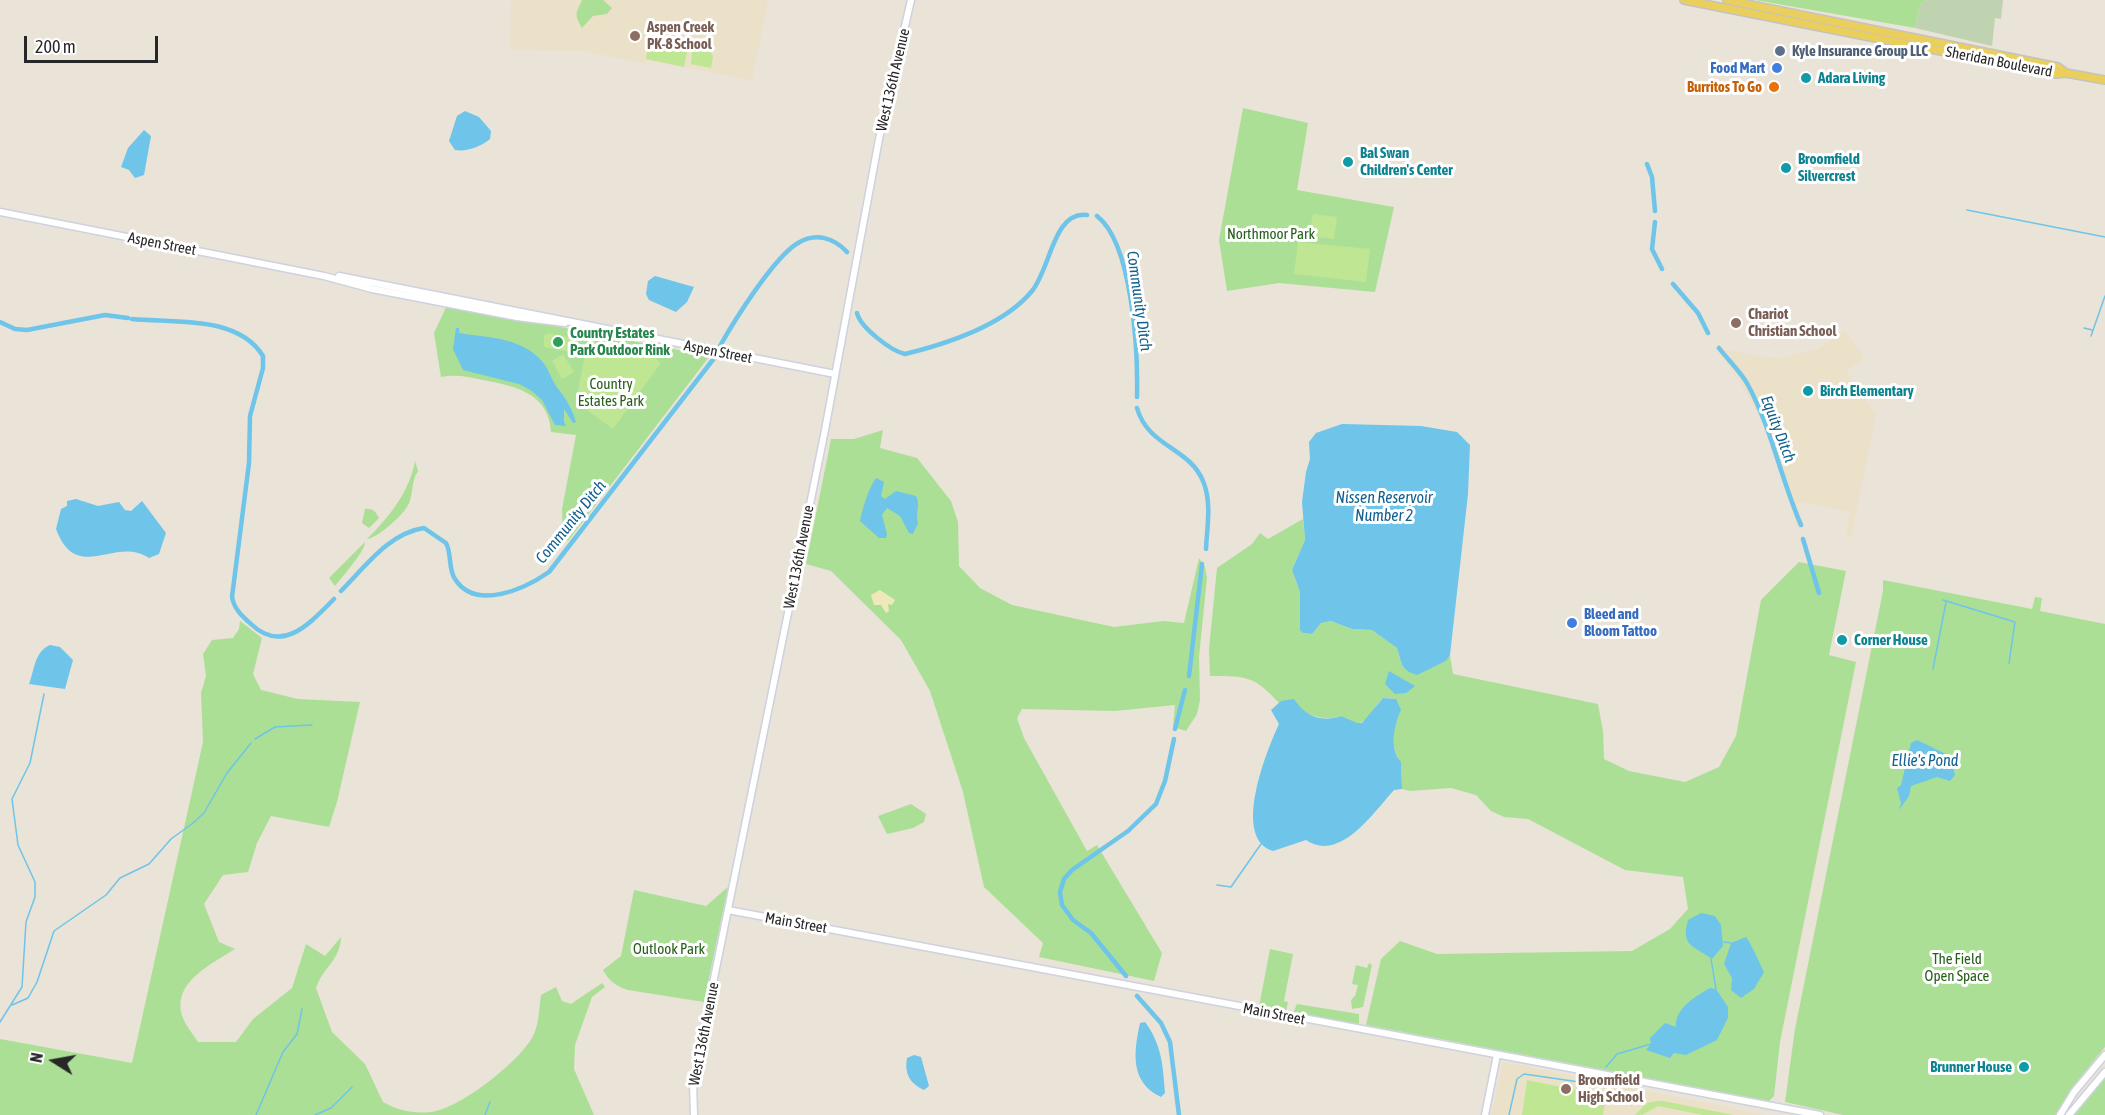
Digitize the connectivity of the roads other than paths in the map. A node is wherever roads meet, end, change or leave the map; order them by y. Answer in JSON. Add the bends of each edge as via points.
{"nodes":[{"id":1,"x":911,"y":0,"type":"edge"},
{"id":2,"x":1684,"y":0,"type":"edge"},
{"id":3,"x":1727,"y":0,"type":"edge"},
{"id":4,"x":2066,"y":72,"type":"junction"},
{"id":5,"x":2105,"y":80,"type":"edge"},
{"id":6,"x":0,"y":212,"type":"edge"},
{"id":7,"x":835,"y":374,"type":"junction"},
{"id":8,"x":728,"y":910,"type":"junction"},
{"id":9,"x":1497,"y":1055,"type":"junction"},
{"id":10,"x":2105,"y":1055,"type":"edge"},
{"id":11,"x":2105,"y":1071,"type":"edge"},
{"id":12,"x":694,"y":1115,"type":"edge"},
{"id":13,"x":1485,"y":1115,"type":"edge"},
{"id":14,"x":1820,"y":1115,"type":"edge"},
{"id":15,"x":2060,"y":1115,"type":"edge"},
{"id":16,"x":2069,"y":1115,"type":"edge"}],
"edges":[{"from":1,"to":7,"type":"main road","name":"West 136th Avenue","via":[[879,139]]},
{"from":2,"to":4,"type":"main road","name":"Sheridan Boulevard","via":[[2002,64],[2057,74]]},
{"from":3,"to":4,"type":"main road","name":"Sheridan Boulevard","via":[[1991,52]]},
{"from":4,"to":5,"type":"main road","name":"Sheridan Boulevard"},
{"from":6,"to":7,"type":"main road","name":"Aspen Street","via":[[324,276],[372,289]]},
{"from":7,"to":8,"type":"main road","name":"West 136th Avenue"},
{"from":8,"to":9,"type":"main road","name":"Main Street"},
{"from":8,"to":12,"type":"main road","name":"West 136th Avenue","via":[[693,1082]]},
{"from":9,"to":13,"type":"main road"},
{"from":9,"to":14,"type":"main road","name":"Main Street"},
{"from":10,"to":15,"type":"main road"},
{"from":11,"to":16,"type":"main road"}]}
